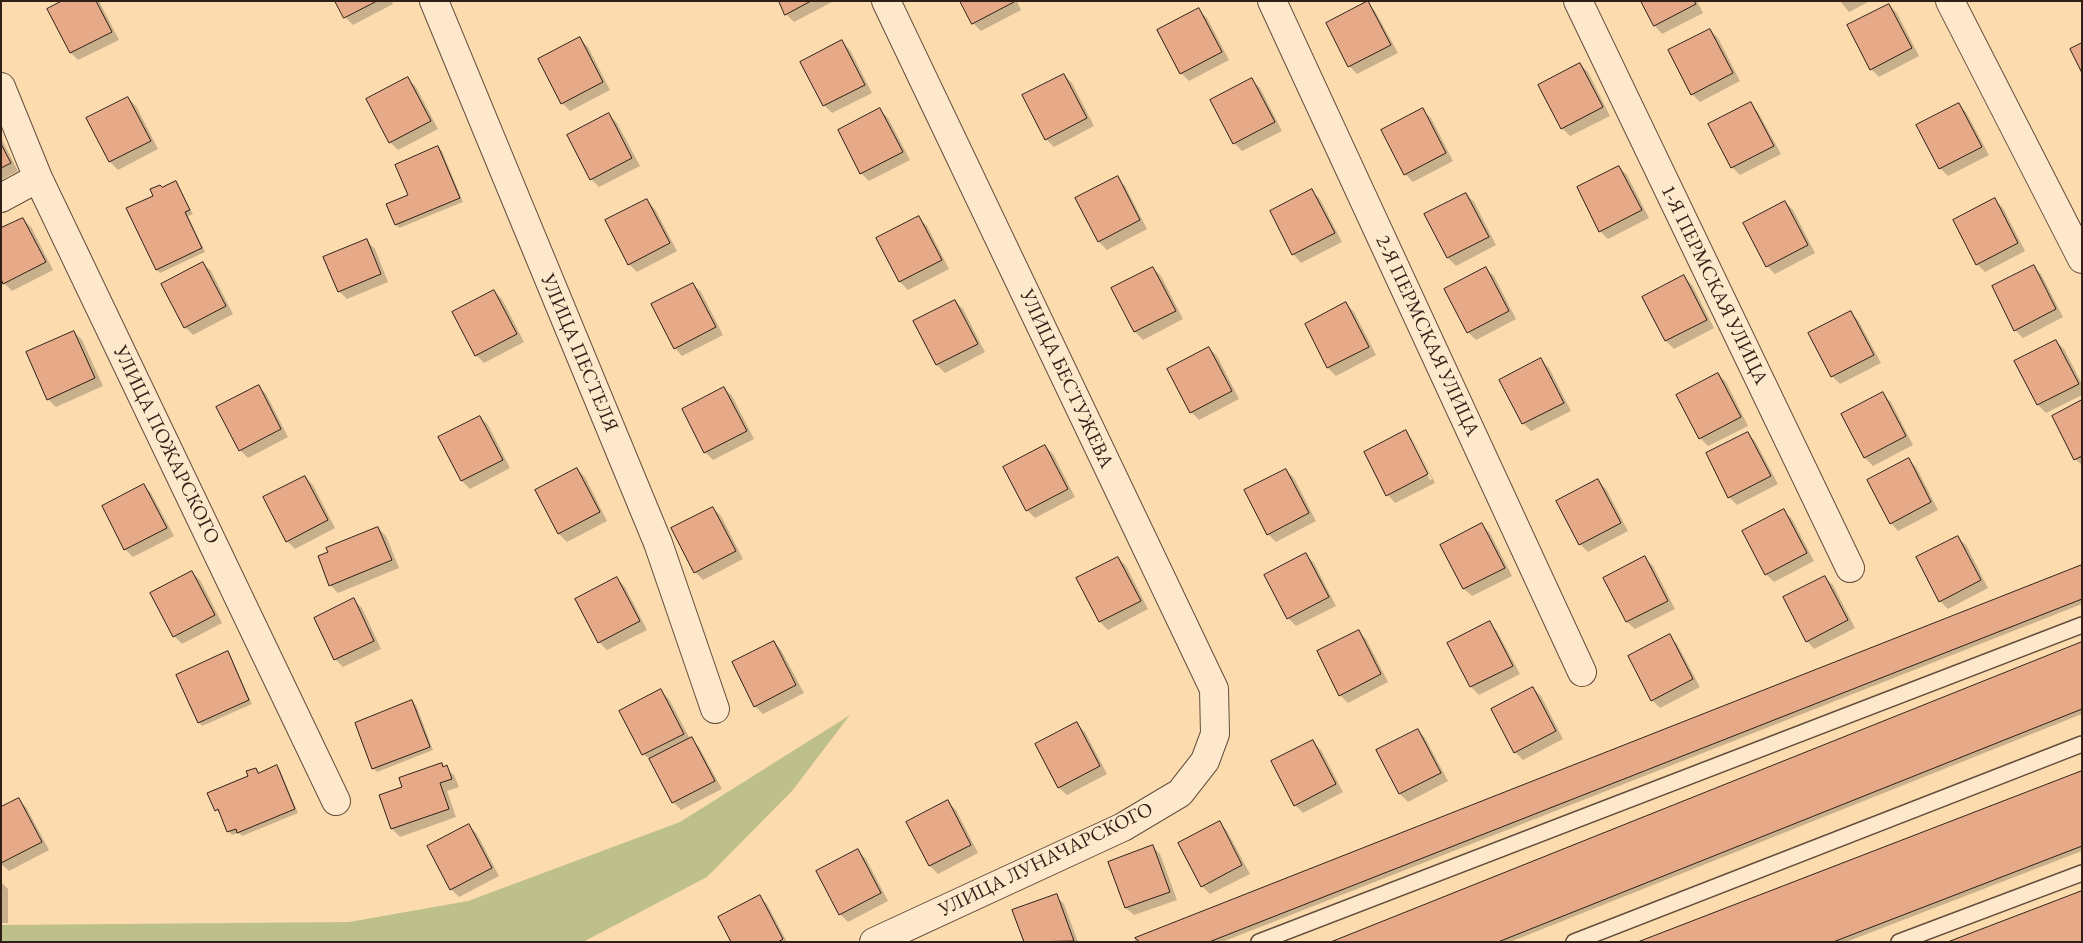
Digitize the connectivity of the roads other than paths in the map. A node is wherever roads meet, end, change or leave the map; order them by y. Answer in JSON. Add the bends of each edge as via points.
{"nodes":[{"id":1,"x":434,"y":1,"type":"edge"},
{"id":2,"x":886,"y":1,"type":"edge"},
{"id":3,"x":1272,"y":1,"type":"edge"},
{"id":4,"x":1578,"y":1,"type":"edge"},
{"id":5,"x":1950,"y":1,"type":"edge"},
{"id":6,"x":1,"y":87,"type":"edge"},
{"id":7,"x":38,"y":178,"type":"junction"},
{"id":8,"x":1,"y":198,"type":"edge"},
{"id":9,"x":2082,"y":259,"type":"edge"},
{"id":10,"x":1850,"y":568,"type":"dead end"},
{"id":11,"x":2082,"y":625,"type":"edge"},
{"id":12,"x":1582,"y":672,"type":"dead end"},
{"id":13,"x":715,"y":709,"type":"dead end"},
{"id":14,"x":2082,"y":744,"type":"edge"},
{"id":15,"x":1205,"y":761,"type":"joint"},
{"id":16,"x":336,"y":801,"type":"dead end"},
{"id":17,"x":2082,"y":872,"type":"edge"},
{"id":18,"x":883,"y":940,"type":"edge"},
{"id":19,"x":1259,"y":942,"type":"edge"},
{"id":20,"x":1574,"y":942,"type":"edge"},
{"id":21,"x":1899,"y":942,"type":"edge"}],
"edges":[{"from":1,"to":13,"type":"street","name":"УЛИЦА ПЕСТЕЛЯ","via":[[658,543]]},
{"from":2,"to":15,"type":"street","name":"УЛИЦА БЕСТУЖЕВА","via":[[1214,689],[1215,734]]},
{"from":3,"to":12,"type":"street","name":"2-Я ПЕРМСКАЯ УЛИЦА"},
{"from":4,"to":10,"type":"street","name":"1-Я ПЕРМСКАЯ УЛИЦА"},
{"from":5,"to":9,"type":"street"},
{"from":6,"to":7,"type":"street","name":"УЛИЦА ПОЖАРСКОГО"},
{"from":7,"to":8,"type":"street"},
{"from":7,"to":16,"type":"street","name":"УЛИЦА ПОЖАРСКОГО"},
{"from":11,"to":19,"type":"lane"},
{"from":14,"to":20,"type":"lane"},
{"from":15,"to":18,"type":"street","name":"УЛИЦА ЛУНАЧАРСКОГО","via":[[1180,793],[1124,828]]},
{"from":17,"to":21,"type":"lane"}]}
